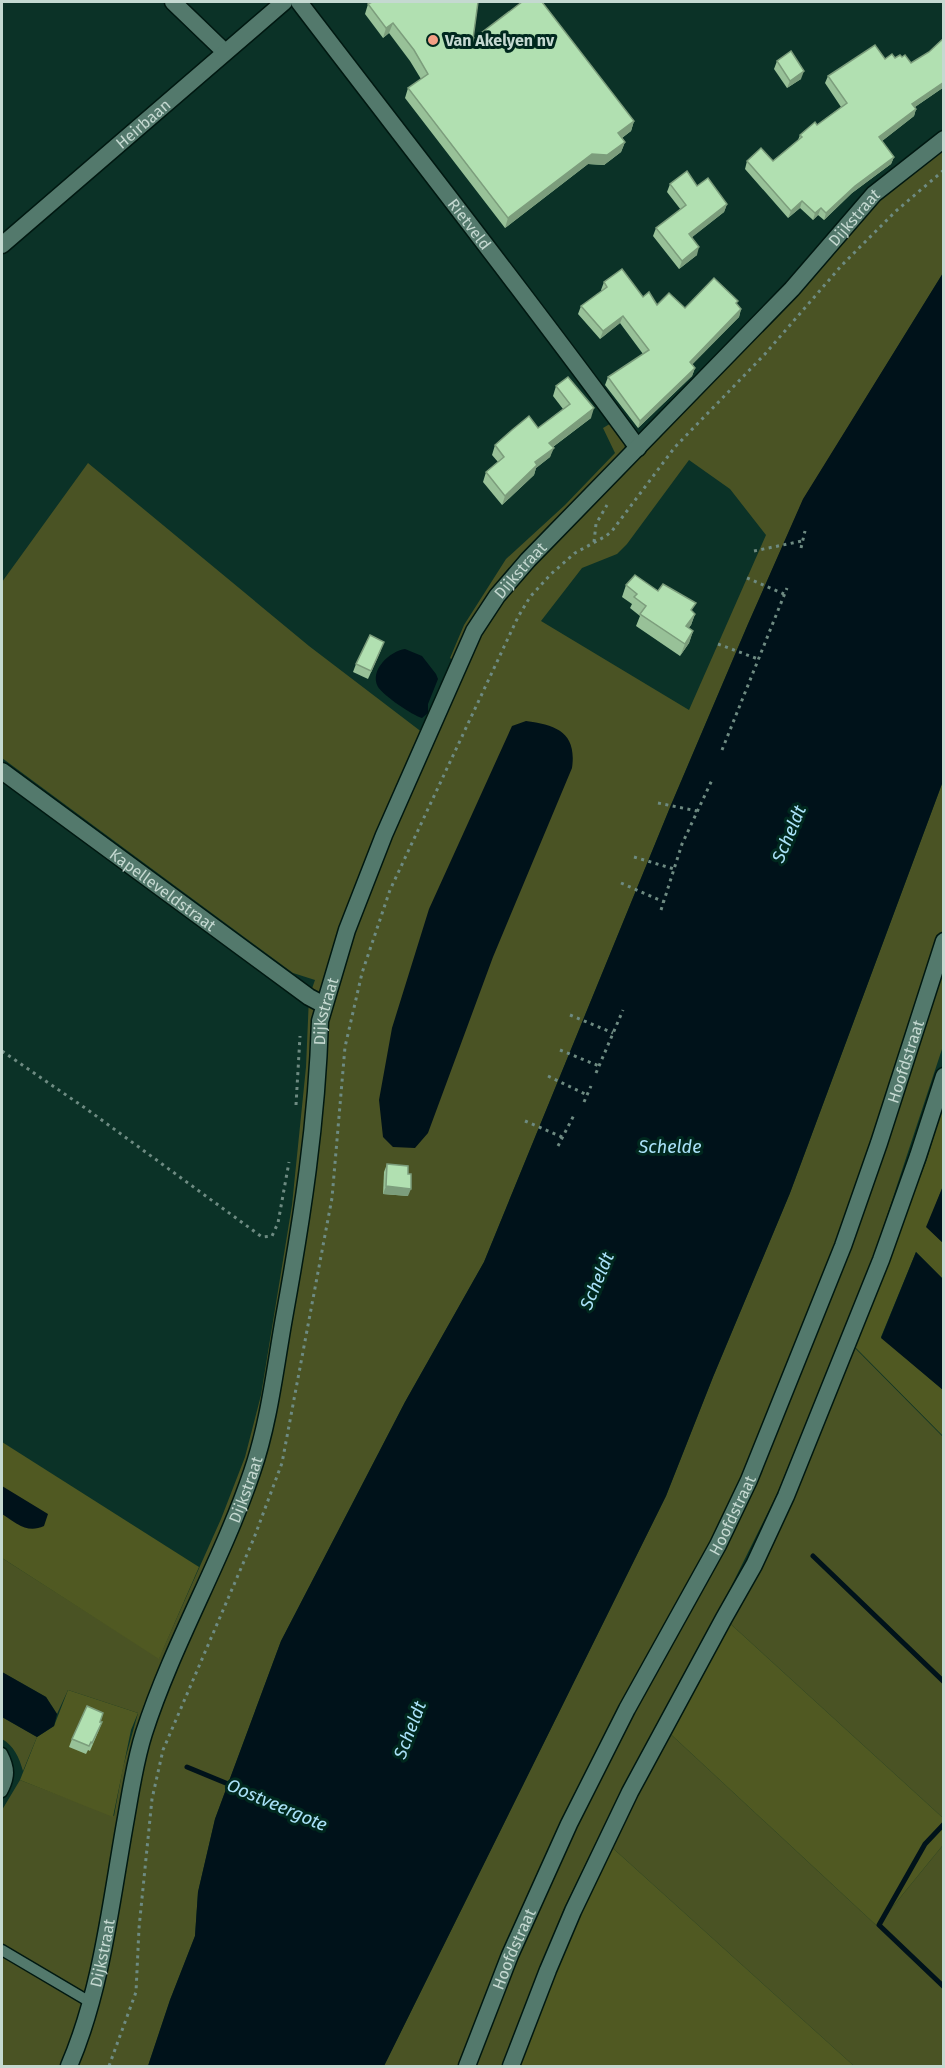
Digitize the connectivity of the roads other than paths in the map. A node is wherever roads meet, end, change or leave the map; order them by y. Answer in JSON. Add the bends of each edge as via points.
{"nodes":[{"id":1,"x":172,"y":2,"type":"edge"},
{"id":2,"x":284,"y":2,"type":"edge"},
{"id":3,"x":299,"y":2,"type":"edge"},
{"id":4,"x":225,"y":52,"type":"junction"},
{"id":5,"x":944,"y":139,"type":"edge"},
{"id":6,"x":2,"y":245,"type":"edge"},
{"id":7,"x":638,"y":448,"type":"junction"},
{"id":8,"x":2,"y":771,"type":"edge"},
{"id":9,"x":944,"y":941,"type":"edge"},
{"id":10,"x":324,"y":1005,"type":"junction"},
{"id":11,"x":944,"y":1076,"type":"edge"},
{"id":12,"x":2,"y":1753,"type":"edge"},
{"id":13,"x":2,"y":1792,"type":"edge"},
{"id":14,"x":2,"y":1950,"type":"edge"},
{"id":15,"x":90,"y":2002,"type":"junction"},
{"id":16,"x":69,"y":2067,"type":"edge"},
{"id":17,"x":467,"y":2067,"type":"edge"},
{"id":18,"x":511,"y":2067,"type":"edge"}],
"edges":[{"from":1,"to":4,"type":"street"},
{"from":2,"to":4,"type":"street","name":"Heirbaan"},
{"from":3,"to":7,"type":"street","name":"Rietveld"},
{"from":4,"to":6,"type":"street","name":"Heirbaan"},
{"from":5,"to":7,"type":"street","name":"Dijkstraat","via":[[874,194],[792,289]]},
{"from":7,"to":10,"type":"street","name":"Dijkstraat","via":[[512,577],[474,630],[384,835],[347,930]]},
{"from":8,"to":10,"type":"street","name":"Kapelleveldstraat"},
{"from":9,"to":17,"type":"street","name":"Hoofdstraat","via":[[843,1246],[749,1480],[579,1804],[518,1935]]},
{"from":10,"to":15,"type":"street","name":"Dijkstraat","via":[[304,1206],[258,1455],[144,1733]]},
{"from":11,"to":18,"type":"street","via":[[881,1260],[786,1496],[754,1565],[620,1812],[573,1911]]},
{"from":12,"to":13,"type":"lane","via":[[9,1780]]},
{"from":14,"to":15,"type":"lane"},
{"from":15,"to":16,"type":"street","name":"Dijkstraat"}]}
